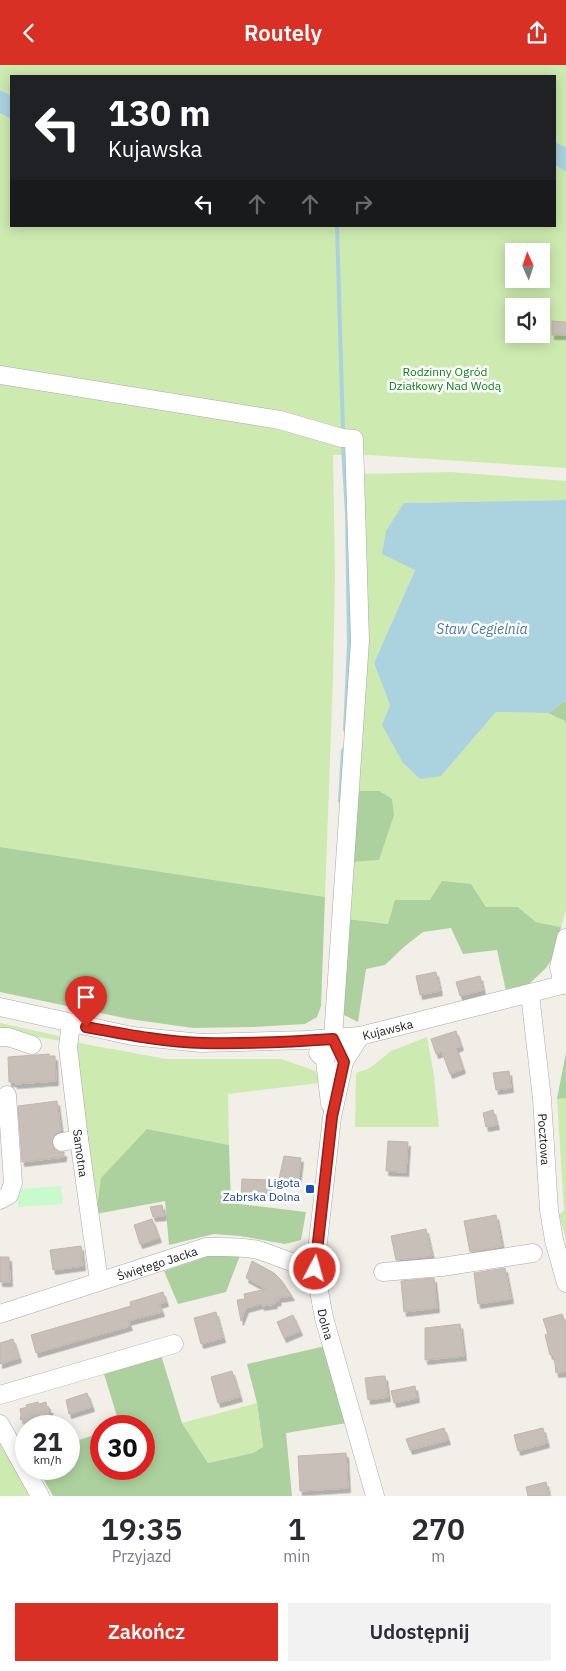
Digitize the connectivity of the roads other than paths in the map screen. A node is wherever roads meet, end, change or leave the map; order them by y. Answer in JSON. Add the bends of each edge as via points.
{"nodes":[{"id":1,"x":0,"y":375,"type":"edge"},
{"id":2,"x":566,"y":938,"type":"edge"},
{"id":3,"x":564,"y":985,"type":"edge"},
{"id":4,"x":530,"y":994,"type":"junction"},
{"id":5,"x":0,"y":1007,"type":"edge"},
{"id":6,"x":70,"y":1024,"type":"junction"},
{"id":7,"x":360,"y":1036,"type":"junction"},
{"id":8,"x":0,"y":1037,"type":"edge"},
{"id":9,"x":333,"y":1039,"type":"junction"},
{"id":10,"x":306,"y":1041,"type":"junction"},
{"id":11,"x":32,"y":1045,"type":"dead end"},
{"id":12,"x":325,"y":1060,"type":"junction"},
{"id":13,"x":344,"y":1062,"type":"junction"},
{"id":14,"x":7,"y":1095,"type":"dead end"},
{"id":15,"x":332,"y":1117,"type":"junction"},
{"id":16,"x":0,"y":1200,"type":"edge"},
{"id":17,"x":533,"y":1253,"type":"dead end"},
{"id":18,"x":315,"y":1269,"type":"junction"},
{"id":19,"x":383,"y":1272,"type":"dead end"},
{"id":20,"x":99,"y":1281,"type":"junction"},
{"id":21,"x":566,"y":1283,"type":"edge"},
{"id":22,"x":0,"y":1314,"type":"edge"},
{"id":23,"x":174,"y":1345,"type":"dead end"},
{"id":24,"x":0,"y":1395,"type":"edge"},
{"id":25,"x":0,"y":1424,"type":"edge"},
{"id":26,"x":40,"y":1496,"type":"edge"},
{"id":27,"x":375,"y":1496,"type":"edge"}],
"edges":[{"from":1,"to":9,"type":"street","via":[[280,419],[354,439],[360,641]]},
{"from":2,"to":3,"type":"street","via":[[559,967]]},
{"from":3,"to":4,"type":"street","name":"Kujawska"},
{"from":4,"to":7,"type":"street","name":"Kujawska"},
{"from":4,"to":21,"type":"street","name":"Pocztowa","via":[[542,1099],[549,1210]]},
{"from":5,"to":6,"type":"street","name":"Kujawska"},
{"from":6,"to":10,"type":"street","name":"Kujawska","via":[[132,1036],[202,1043]]},
{"from":6,"to":20,"type":"street","name":"Samotna","via":[[71,1141]]},
{"from":7,"to":9,"type":"street","name":"Kujawska"},
{"from":7,"to":13,"type":"street","name":"Dolna"},
{"from":8,"to":11,"type":"street"},
{"from":9,"to":10,"type":"street","name":"Kujawska"},
{"from":9,"to":12,"type":"street","name":"Dolna"},
{"from":9,"to":13,"type":"street"},
{"from":10,"to":12,"type":"street"},
{"from":12,"to":15,"type":"street","name":"Dolna"},
{"from":13,"to":15,"type":"street","name":"Dolna"},
{"from":14,"to":16,"type":"street","via":[[13,1183],[10,1195]]},
{"from":15,"to":18,"type":"street","name":"Dolna"},
{"from":17,"to":19,"type":"street"},
{"from":18,"to":20,"type":"street","name":"Świętego Jacka","via":[[259,1250],[237,1246],[206,1247]]},
{"from":18,"to":27,"type":"street","name":"Dolna","via":[[324,1318]]},
{"from":20,"to":22,"type":"street","name":"Świętego Jacka"},
{"from":23,"to":24,"type":"street"},
{"from":25,"to":26,"type":"street"}]}
